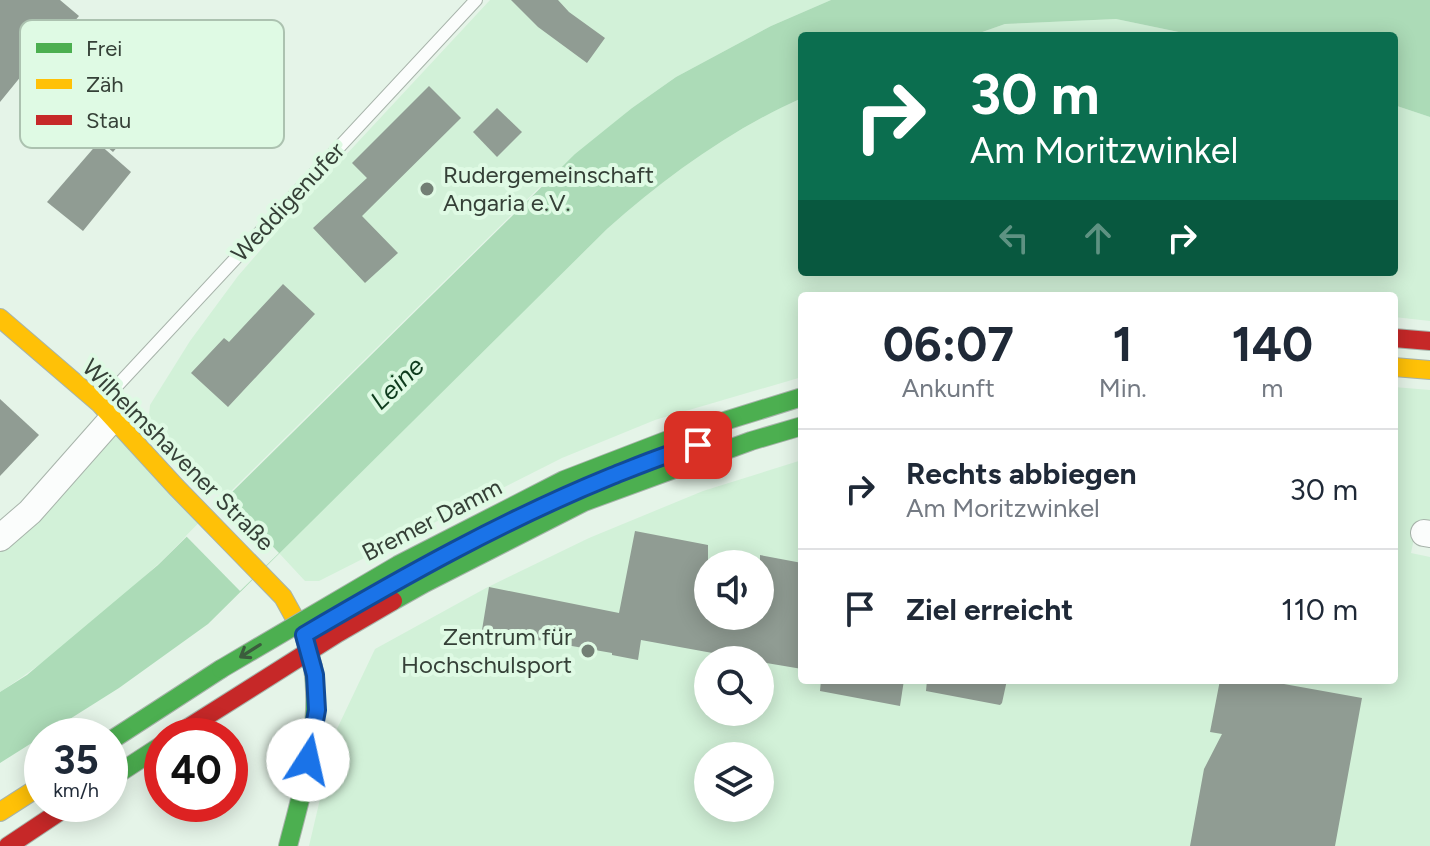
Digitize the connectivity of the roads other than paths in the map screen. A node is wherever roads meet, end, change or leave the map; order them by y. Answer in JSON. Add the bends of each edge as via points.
{"nodes":[{"id":1,"x":476,"y":0,"type":"edge"},
{"id":2,"x":0,"y":318,"type":"edge"},
{"id":3,"x":1398,"y":338,"type":"edge"},
{"id":4,"x":1430,"y":341,"type":"edge"},
{"id":5,"x":1398,"y":367,"type":"edge"},
{"id":6,"x":1430,"y":370,"type":"edge"},
{"id":7,"x":798,"y":398,"type":"edge"},
{"id":8,"x":107,"y":411,"type":"junction"},
{"id":9,"x":798,"y":415,"type":"edge"},
{"id":10,"x":798,"y":427,"type":"edge"},
{"id":11,"x":0,"y":538,"type":"edge"},
{"id":12,"x":298,"y":639,"type":"junction"},
{"id":13,"x":203,"y":718,"type":"edge"},
{"id":14,"x":128,"y":729,"type":"edge"},
{"id":15,"x":24,"y":797,"type":"edge"},
{"id":16,"x":0,"y":812,"type":"edge"},
{"id":17,"x":44,"y":822,"type":"edge"},
{"id":18,"x":8,"y":846,"type":"edge"},
{"id":19,"x":288,"y":846,"type":"edge"}],
"edges":[{"from":1,"to":8,"type":"lane","name":"Weddigenufer"},
{"from":2,"to":8,"type":"main road","name":"Wilhelmshavener Straße"},
{"from":3,"to":4,"type":"main road"},
{"from":5,"to":6,"type":"main road"},
{"from":7,"to":14,"type":"main road","name":"Bremer Damm","one_way":true,"bridge":true,"via":[[663,441],[490,516],[321,606]]},
{"from":8,"to":11,"type":"street","name":"Weddigenufer","via":[[30,512]]},
{"from":8,"to":12,"type":"main road","name":"Wilhelmshavener Straße","via":[[283,597]]},
{"from":9,"to":12,"type":"street","via":[[672,452],[552,501],[398,579]]},
{"from":10,"to":13,"type":"main road","bridge":true,"via":[[584,502],[425,583]]},
{"from":12,"to":19,"type":"main road","name":"Wilhelmshavener Straße","via":[[315,675],[317,710]]},
{"from":15,"to":16,"type":"main road"},
{"from":17,"to":18,"type":"main road"}]}
